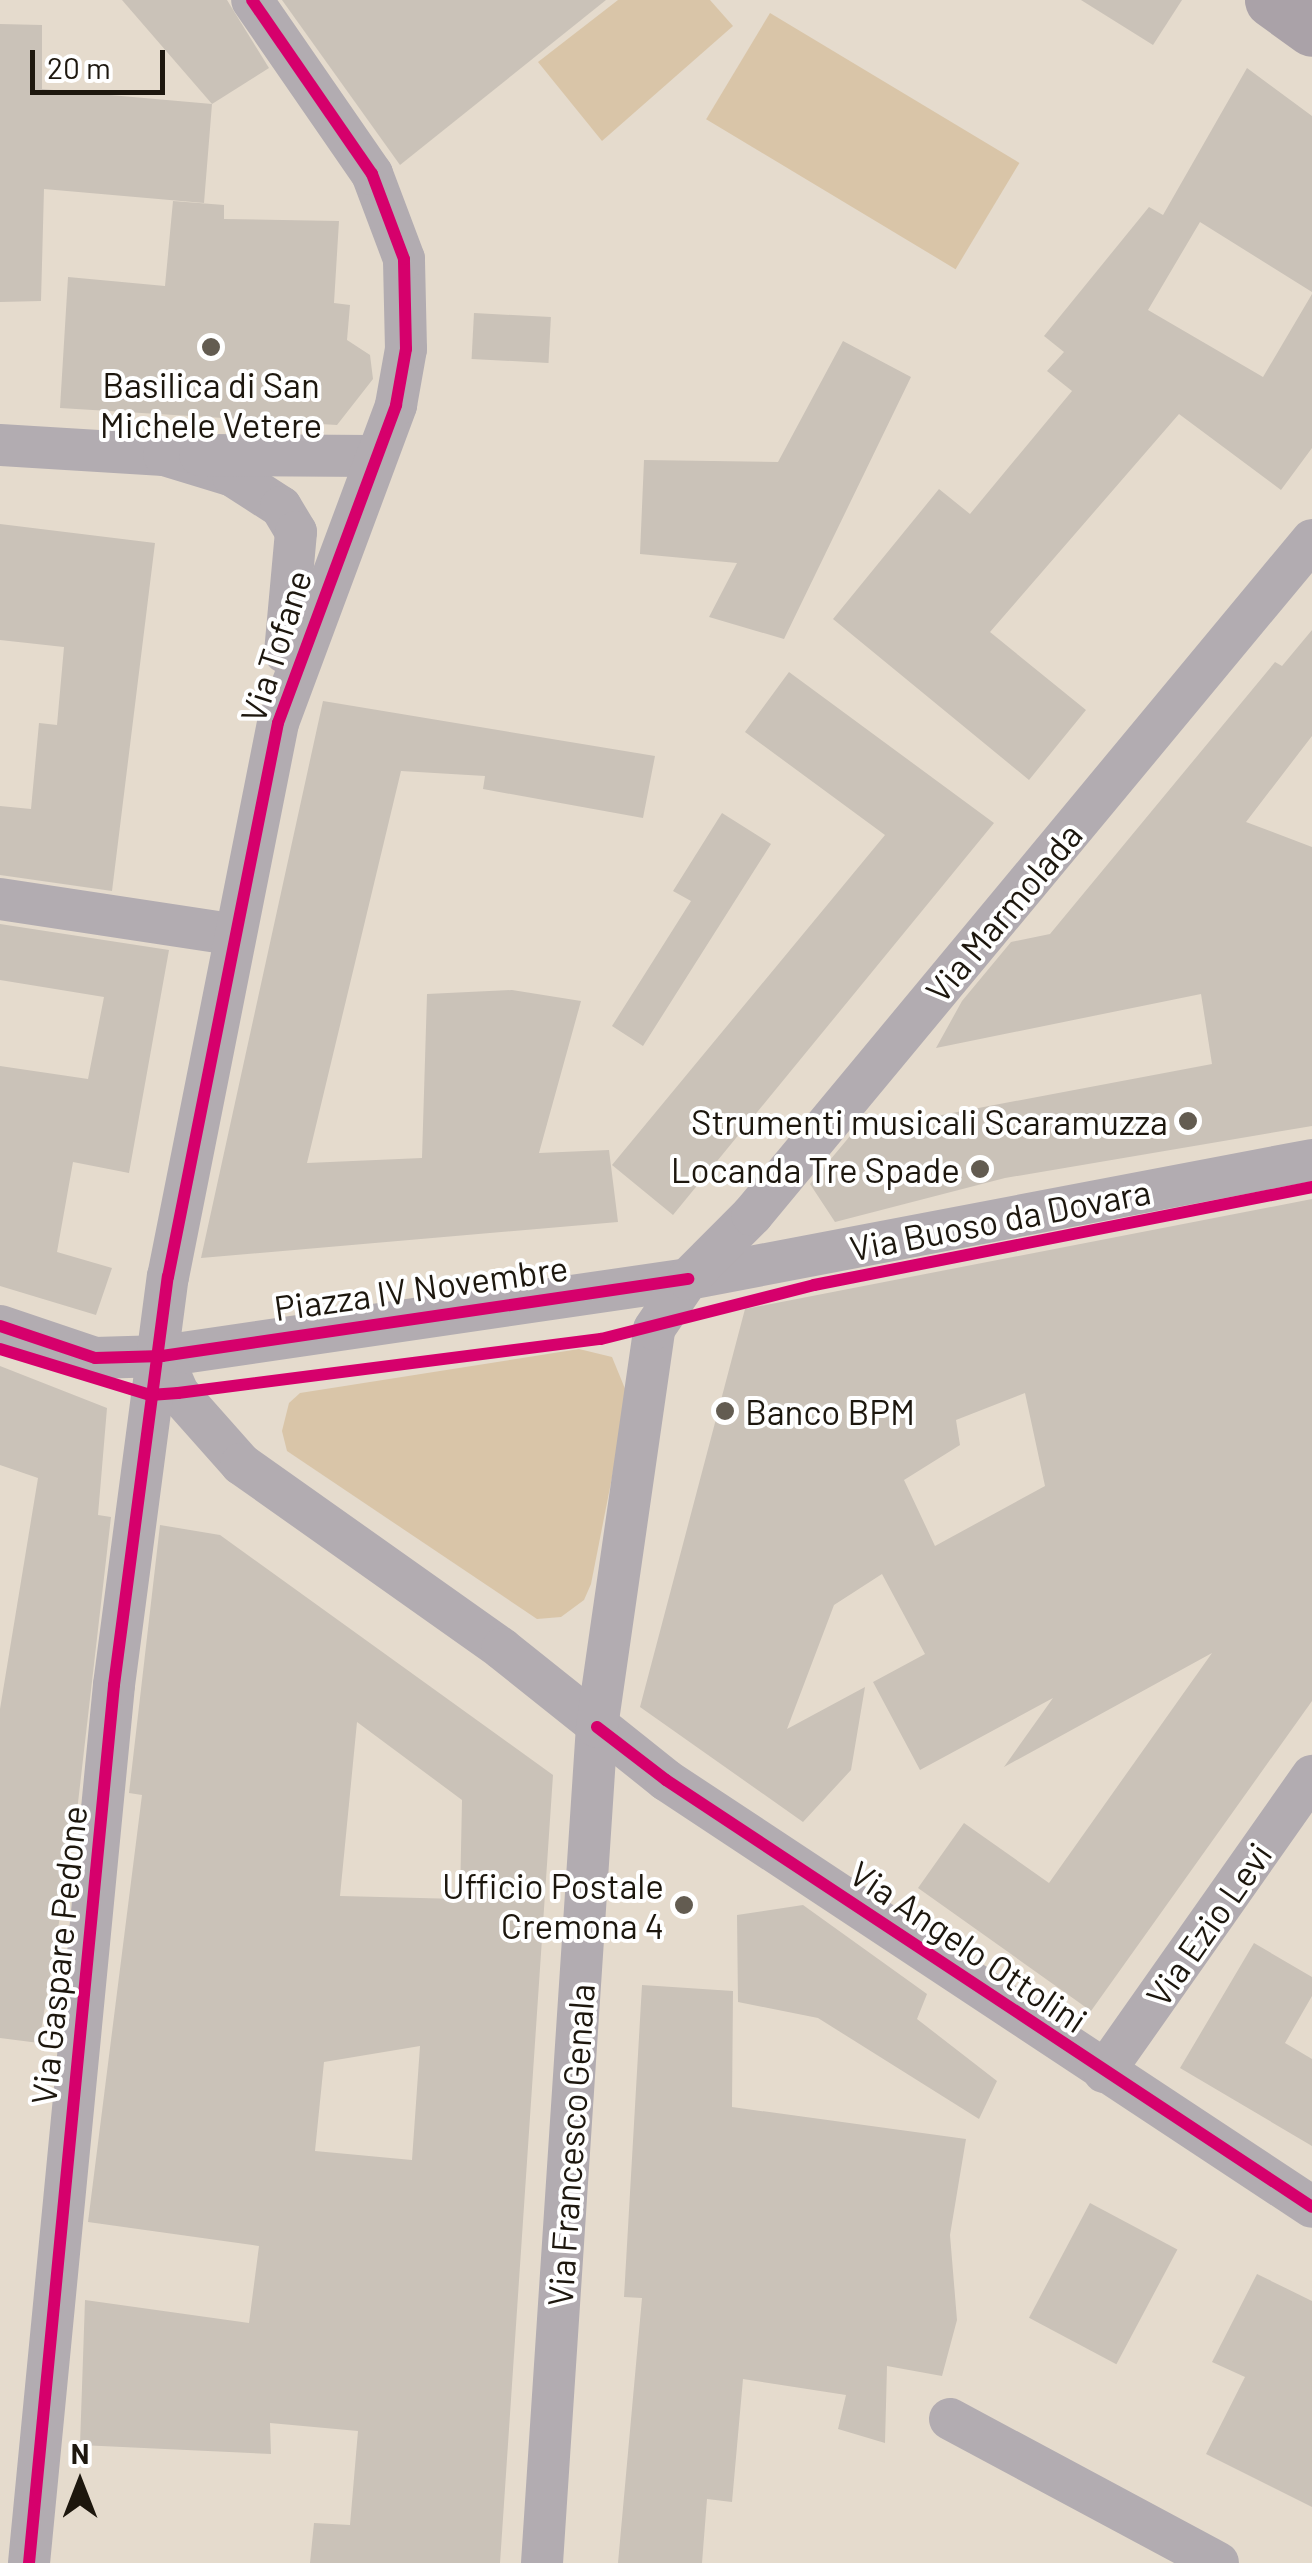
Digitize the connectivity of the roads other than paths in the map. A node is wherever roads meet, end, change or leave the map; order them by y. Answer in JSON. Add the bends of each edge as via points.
{"nodes":[{"id":1,"x":252,"y":0,"type":"edge"},
{"id":2,"x":1272,"y":0,"type":"edge"},
{"id":3,"x":1312,"y":30,"type":"edge"},
{"id":4,"x":0,"y":444,"type":"edge"},
{"id":5,"x":164,"y":455,"type":"junction"},
{"id":6,"x":372,"y":456,"type":"junction"},
{"id":7,"x":1312,"y":540,"type":"edge"},
{"id":8,"x":278,"y":723,"type":"junction"},
{"id":9,"x":0,"y":899,"type":"edge"},
{"id":10,"x":232,"y":934,"type":"junction"},
{"id":11,"x":1312,"y":1160,"type":"edge"},
{"id":12,"x":688,"y":1279,"type":"junction"},
{"id":13,"x":0,"y":1326,"type":"edge"},
{"id":14,"x":162,"y":1356,"type":"junction"},
{"id":15,"x":597,"y":1727,"type":"junction"},
{"id":16,"x":1312,"y":1776,"type":"edge"},
{"id":17,"x":1104,"y":2072,"type":"junction"},
{"id":18,"x":1312,"y":2206,"type":"edge"},
{"id":19,"x":950,"y":2419,"type":"dead end"},
{"id":20,"x":29,"y":2563,"type":"edge"},
{"id":21,"x":542,"y":2563,"type":"edge"},
{"id":22,"x":1218,"y":2563,"type":"edge"}],
"edges":[{"from":1,"to":6,"type":"street","name":"Via Tofane","via":[[372,174],[404,259],[406,349],[396,404]]},
{"from":2,"to":3,"type":"main road"},
{"from":4,"to":5,"type":"street"},
{"from":5,"to":6,"type":"street"},
{"from":5,"to":8,"type":"street","via":[[234,476],[280,507],[296,532]]},
{"from":6,"to":8,"type":"street","name":"Via Tofane"},
{"from":7,"to":12,"type":"street","name":"Via Marmolada","via":[[752,1215]]},
{"from":8,"to":10,"type":"street","name":"Via Tofane"},
{"from":9,"to":10,"type":"street"},
{"from":10,"to":14,"type":"street","name":"Via Tofane","via":[[168,1278]]},
{"from":11,"to":12,"type":"street","name":"Via Buoso da Dovara"},
{"from":12,"to":14,"type":"street","name":"Piazza IV Novembre"},
{"from":12,"to":15,"type":"street","via":[[654,1329]]},
{"from":13,"to":14,"type":"street","name":"Piazza IV Novembre","via":[[95,1358]]},
{"from":14,"to":15,"type":"street","via":[[178,1393],[241,1464],[502,1649]]},
{"from":14,"to":20,"type":"street","name":"Via Gaspare Pedone","via":[[150,1395],[114,1685]]},
{"from":15,"to":17,"type":"street","name":"Via Angelo Ottolini"},
{"from":15,"to":21,"type":"street","name":"Via Francesco Genala"},
{"from":16,"to":17,"type":"street","name":"Via Ezio Levi"},
{"from":17,"to":18,"type":"street","name":"Via Angelo Ottolini"},
{"from":19,"to":22,"type":"street"}]}
